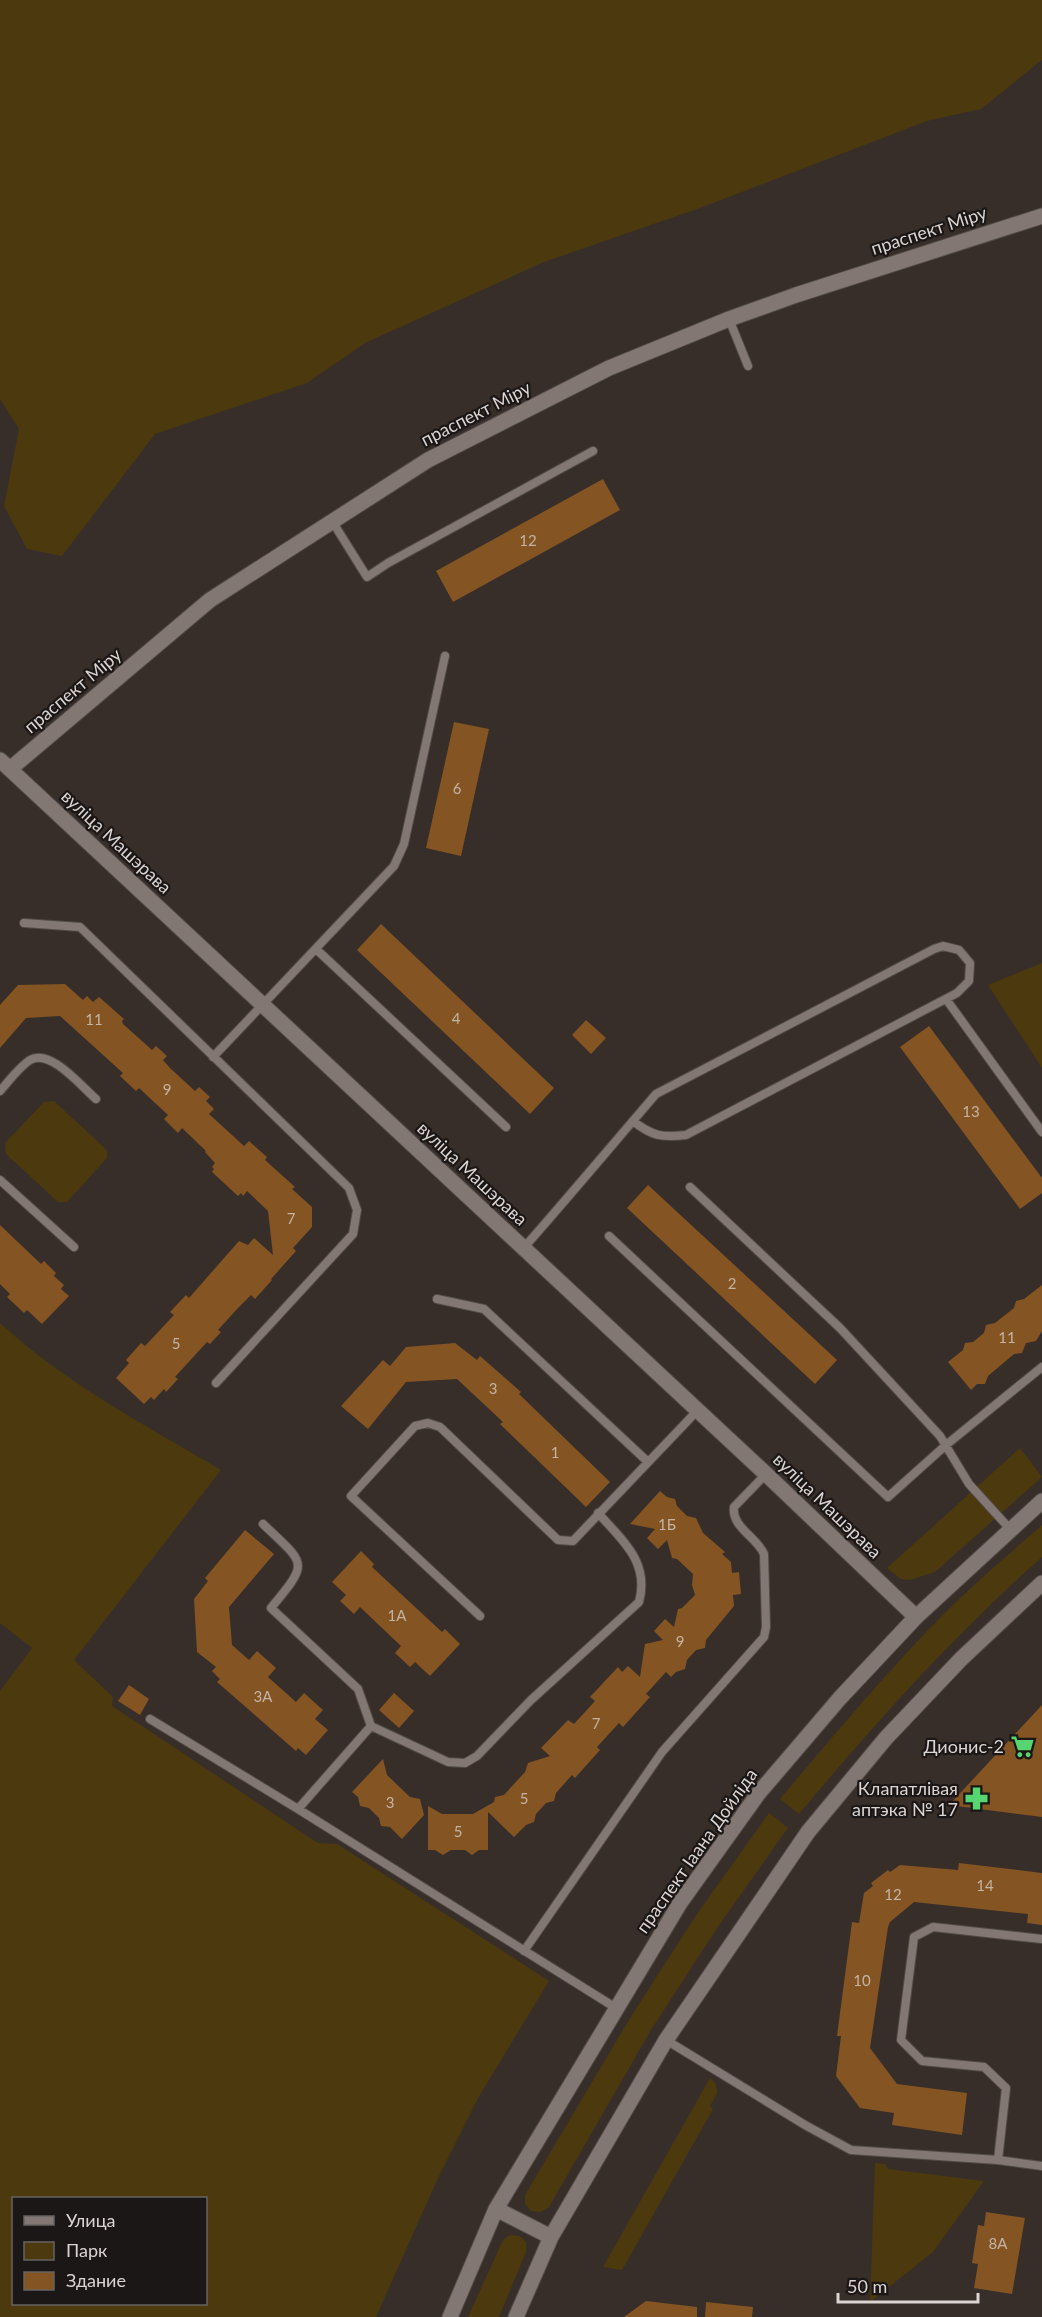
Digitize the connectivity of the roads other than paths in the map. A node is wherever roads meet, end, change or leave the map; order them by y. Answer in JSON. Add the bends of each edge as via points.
{"nodes":[{"id":1,"x":1042,"y":216,"type":"edge"},
{"id":2,"x":729,"y":319,"type":"junction"},
{"id":3,"x":748,"y":366,"type":"dead end"},
{"id":4,"x":593,"y":451,"type":"dead end"},
{"id":5,"x":332,"y":521,"type":"junction"},
{"id":6,"x":445,"y":656,"type":"dead end"},
{"id":7,"x":3,"y":770,"type":"edge"},
{"id":8,"x":24,"y":923,"type":"dead end"},
{"id":9,"x":316,"y":949,"type":"junction"},
{"id":10,"x":946,"y":999,"type":"junction"},
{"id":11,"x":263,"y":1006,"type":"junction"},
{"id":12,"x":213,"y":1057,"type":"junction"},
{"id":13,"x":0,"y":1091,"type":"edge"},
{"id":14,"x":96,"y":1099,"type":"dead end"},
{"id":15,"x":633,"y":1120,"type":"junction"},
{"id":16,"x":506,"y":1127,"type":"dead end"},
{"id":17,"x":1042,"y":1132,"type":"edge"},
{"id":18,"x":0,"y":1180,"type":"edge"},
{"id":19,"x":690,"y":1187,"type":"dead end"},
{"id":20,"x":609,"y":1236,"type":"dead end"},
{"id":21,"x":74,"y":1247,"type":"dead end"},
{"id":22,"x":523,"y":1249,"type":"junction"},
{"id":23,"x":437,"y":1299,"type":"dead end"},
{"id":24,"x":1042,"y":1367,"type":"edge"},
{"id":25,"x":216,"y":1383,"type":"dead end"},
{"id":26,"x":698,"y":1411,"type":"junction"},
{"id":27,"x":946,"y":1445,"type":"junction"},
{"id":28,"x":648,"y":1462,"type":"junction"},
{"id":29,"x":766,"y":1474,"type":"junction"},
{"id":30,"x":1042,"y":1501,"type":"edge"},
{"id":31,"x":598,"y":1513,"type":"junction"},
{"id":32,"x":263,"y":1524,"type":"dead end"},
{"id":33,"x":1010,"y":1529,"type":"junction"},
{"id":34,"x":1042,"y":1583,"type":"edge"},
{"id":35,"x":1035,"y":1594,"type":"edge"},
{"id":36,"x":480,"y":1616,"type":"dead end"},
{"id":37,"x":916,"y":1617,"type":"junction"},
{"id":38,"x":150,"y":1719,"type":"dead end"},
{"id":39,"x":371,"y":1726,"type":"junction"},
{"id":40,"x":298,"y":1809,"type":"junction"},
{"id":41,"x":1042,"y":1938,"type":"edge"},
{"id":42,"x":524,"y":1952,"type":"junction"},
{"id":43,"x":616,"y":2008,"type":"junction"},
{"id":44,"x":666,"y":2040,"type":"junction"},
{"id":45,"x":998,"y":2160,"type":"junction"},
{"id":46,"x":1042,"y":2166,"type":"edge"},
{"id":47,"x":496,"y":2209,"type":"junction"},
{"id":48,"x":551,"y":2237,"type":"junction"},
{"id":49,"x":450,"y":2317,"type":"edge"},
{"id":50,"x":516,"y":2317,"type":"edge"}],
"edges":[{"from":1,"to":2,"type":"street","name":"праспект Міру"},
{"from":2,"to":3,"type":"lane"},
{"from":2,"to":5,"type":"street","name":"праспект Міру","via":[[609,368],[428,460]]},
{"from":4,"to":5,"type":"lane","via":[[367,577]]},
{"from":5,"to":7,"type":"street","name":"праспект Міру","via":[[210,600]]},
{"from":6,"to":9,"type":"lane","via":[[404,844],[394,866]]},
{"from":7,"to":11,"type":"street","name":"вуліца Машэрава"},
{"from":8,"to":12,"type":"lane","via":[[80,927]]},
{"from":9,"to":11,"type":"lane"},
{"from":9,"to":16,"type":"lane"},
{"from":10,"to":15,"type":"lane","via":[[686,1135],[666,1138]]},
{"from":10,"to":15,"type":"lane","via":[[964,988],[971,972],[966,956],[951,946],[942,946],[656,1094]]},
{"from":10,"to":17,"type":"lane"},
{"from":11,"to":12,"type":"lane"},
{"from":11,"to":22,"type":"street","name":"вуліца Машэрава"},
{"from":12,"to":25,"type":"lane","via":[[349,1188],[357,1210],[353,1234]]},
{"from":13,"to":14,"type":"lane","via":[[28,1061],[37,1057],[57,1064]]},
{"from":15,"to":22,"type":"lane"},
{"from":18,"to":21,"type":"lane"},
{"from":19,"to":27,"type":"lane","via":[[840,1328]]},
{"from":20,"to":27,"type":"lane","via":[[888,1497]]},
{"from":22,"to":26,"type":"street","name":"вуліца Машэрава"},
{"from":23,"to":28,"type":"lane","via":[[484,1309]]},
{"from":24,"to":27,"type":"lane"},
{"from":26,"to":28,"type":"lane"},
{"from":26,"to":29,"type":"street","name":"вуліца Машэрава"},
{"from":27,"to":33,"type":"lane","via":[[969,1484]]},
{"from":28,"to":31,"type":"lane"},
{"from":29,"to":37,"type":"street","name":"вуліца Машэрава"},
{"from":29,"to":42,"type":"lane","via":[[734,1508],[733,1515],[764,1554],[764,1637],[662,1752]]},
{"from":30,"to":33,"type":"street","name":"праспект Іаана Дойліда"},
{"from":31,"to":36,"type":"lane","via":[[573,1541],[558,1540],[440,1427],[428,1423],[415,1426],[351,1496]]},
{"from":31,"to":39,"type":"lane","via":[[639,1564],[639,1602],[531,1700],[477,1756],[465,1763],[448,1762]]},
{"from":32,"to":39,"type":"lane","via":[[294,1553],[300,1564],[297,1578],[271,1608],[358,1689]]},
{"from":33,"to":37,"type":"street","name":"праспект Іаана Дойліда"},
{"from":34,"to":35,"type":"street"},
{"from":35,"to":44,"type":"street","via":[[961,1659],[886,1738],[808,1832]]},
{"from":37,"to":43,"type":"street","name":"праспект Іаана Дойліда","via":[[758,1794],[680,1903]]},
{"from":38,"to":40,"type":"lane"},
{"from":39,"to":40,"type":"lane"},
{"from":40,"to":42,"type":"lane"},
{"from":41,"to":45,"type":"lane","via":[[933,1927],[914,1937],[901,2040],[922,2061],[984,2067],[1006,2088]]},
{"from":42,"to":43,"type":"lane"},
{"from":43,"to":47,"type":"street","name":"праспект Іаана Дойліда"},
{"from":44,"to":45,"type":"lane","via":[[851,2150]]},
{"from":44,"to":48,"type":"street"},
{"from":45,"to":46,"type":"lane"},
{"from":47,"to":48,"type":"street"},
{"from":47,"to":49,"type":"street","name":"праспект Іаана Дойліда"},
{"from":48,"to":50,"type":"street"}]}
